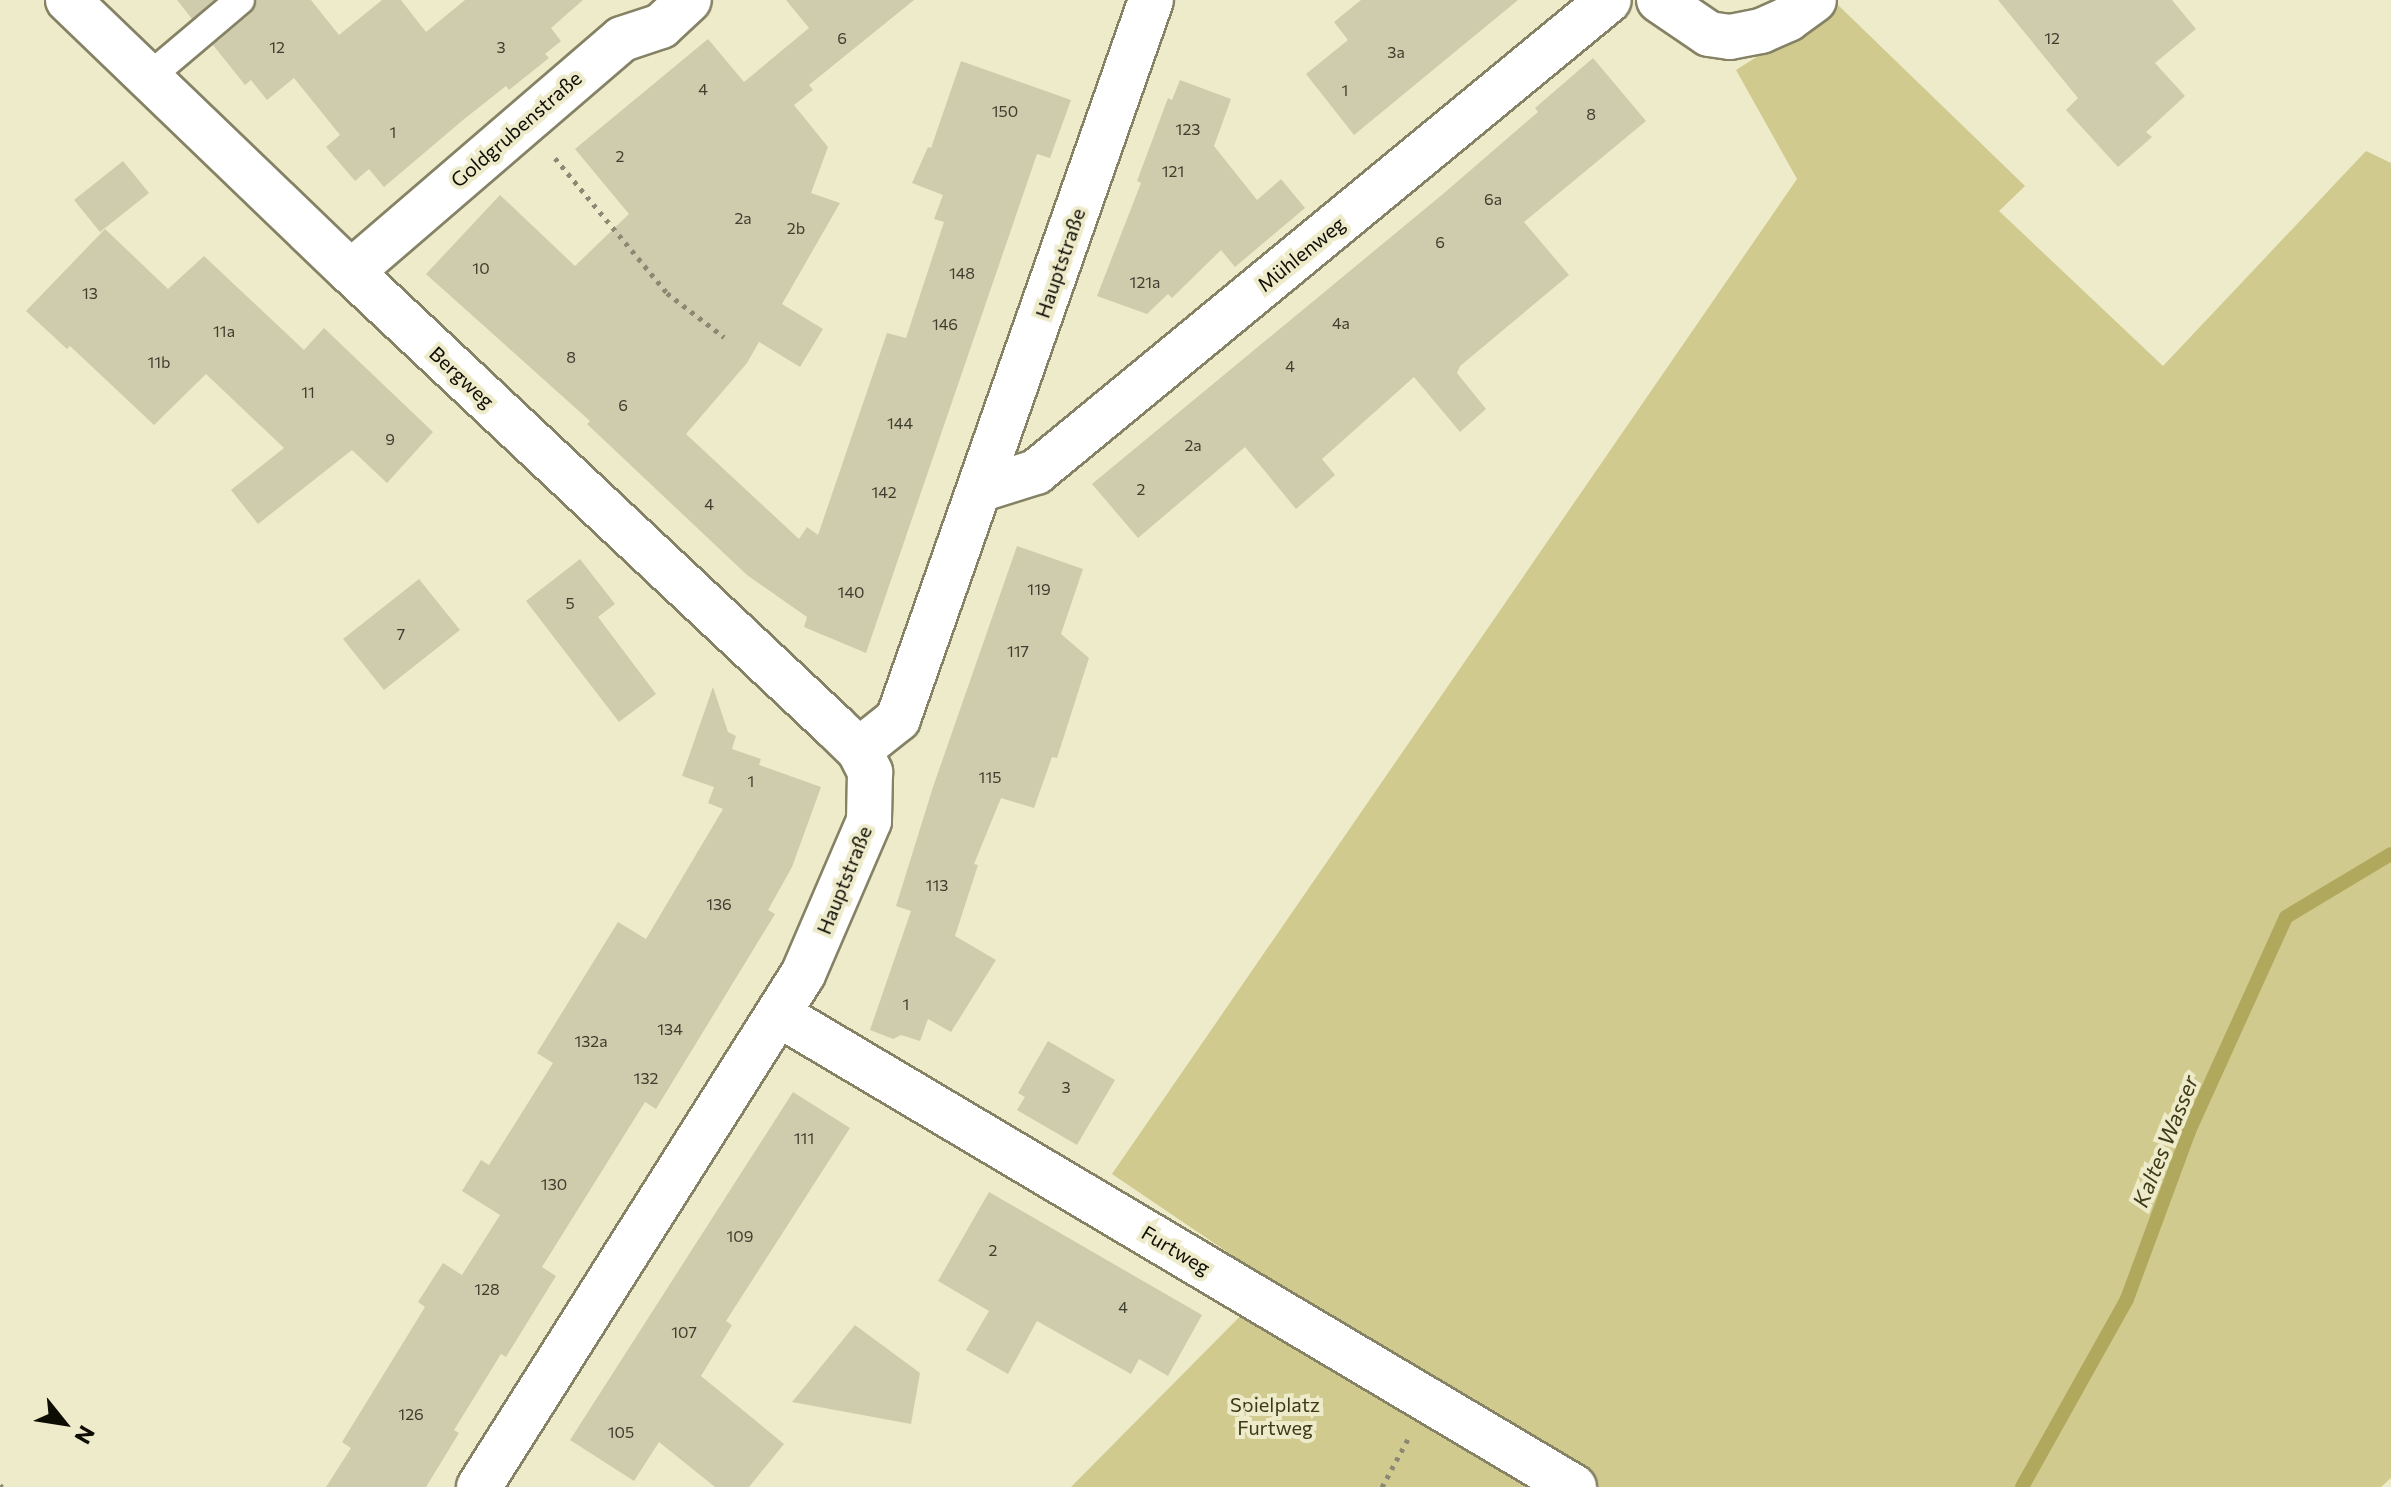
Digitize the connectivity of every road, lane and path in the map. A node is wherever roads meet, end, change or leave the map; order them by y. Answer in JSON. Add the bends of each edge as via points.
{"nodes":[{"id":1,"x":68,"y":0,"type":"edge"},
{"id":2,"x":240,"y":0,"type":"edge"},
{"id":3,"x":689,"y":0,"type":"edge"},
{"id":4,"x":1151,"y":0,"type":"edge"},
{"id":5,"x":1609,"y":0,"type":"edge"},
{"id":6,"x":1659,"y":0,"type":"edge"},
{"id":7,"x":1814,"y":0,"type":"edge"},
{"id":8,"x":149,"y":77,"type":"junction"},
{"id":9,"x":524,"y":121,"type":"junction"},
{"id":10,"x":351,"y":272,"type":"junction"},
{"id":11,"x":724,"y":337,"type":"dead end"},
{"id":12,"x":982,"y":489,"type":"junction"},
{"id":13,"x":859,"y":750,"type":"junction"},
{"id":14,"x":778,"y":1014,"type":"junction"},
{"id":15,"x":479,"y":1487,"type":"edge"},
{"id":16,"x":1574,"y":1487,"type":"edge"}],
"edges":[{"from":1,"to":8,"type":"street","name":"Bergweg"},
{"from":2,"to":8,"type":"lane"},
{"from":3,"to":9,"type":"street","name":"Goldgrubenstraße","via":[[661,26],[622,39]]},
{"from":4,"to":12,"type":"street","name":"Hauptstraße"},
{"from":5,"to":12,"type":"street","name":"Mühlenweg","via":[[1036,472]]},
{"from":6,"to":7,"type":"street","via":[[1709,34],[1730,37],[1761,31]]},
{"from":8,"to":10,"type":"street","name":"Bergweg"},
{"from":9,"to":10,"type":"street","name":"Goldgrubenstraße"},
{"from":9,"to":11,"type":"path","via":[[667,293]]},
{"from":10,"to":13,"type":"street","name":"Bergweg"},
{"from":12,"to":13,"type":"street","name":"Hauptstraße","via":[[898,719]]},
{"from":13,"to":14,"type":"street","name":"Hauptstraße","via":[[870,772],[869,821],[819,943]]},
{"from":14,"to":15,"type":"street","name":"Hauptstraße"},
{"from":14,"to":16,"type":"street","name":"Furtweg"}]}
